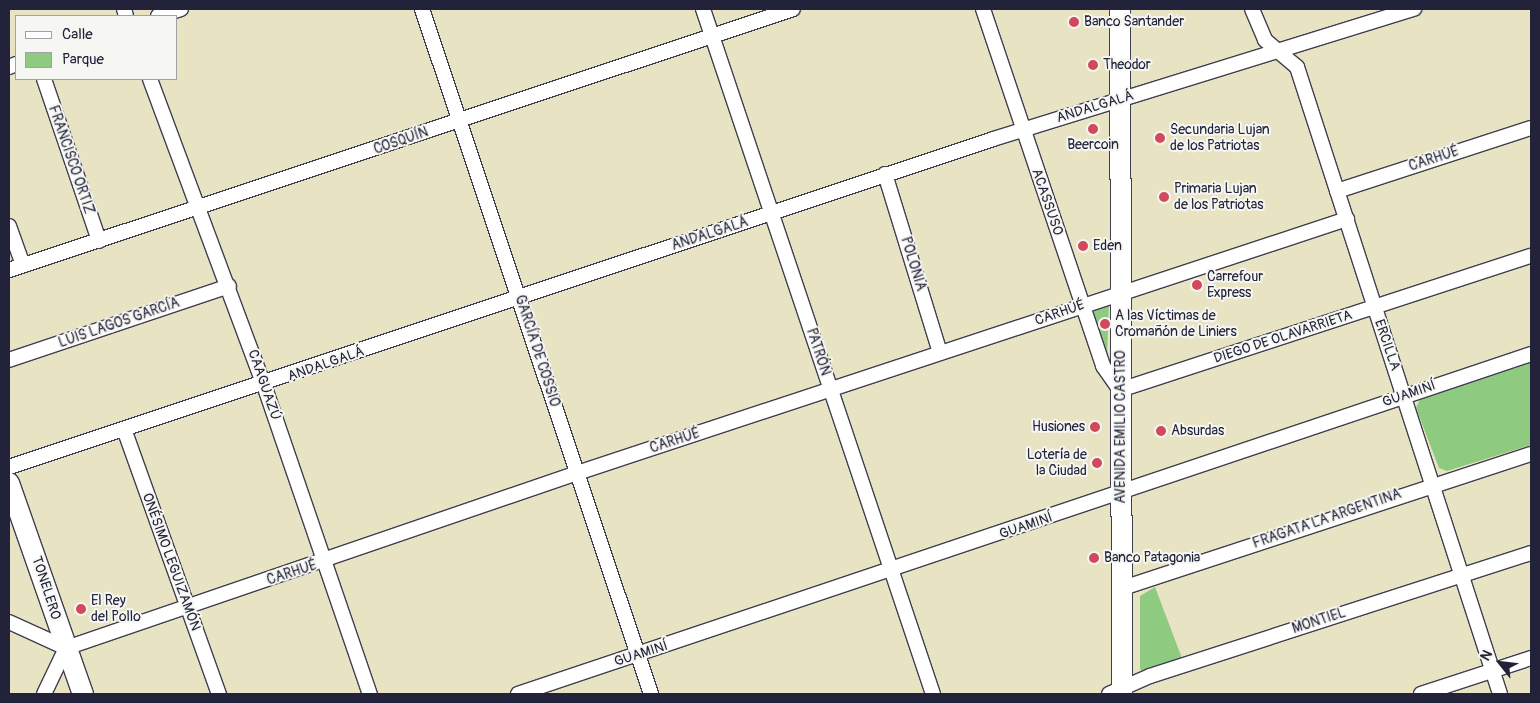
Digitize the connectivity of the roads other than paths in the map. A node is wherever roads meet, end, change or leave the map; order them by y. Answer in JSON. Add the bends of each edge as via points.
{"nodes":[{"id":1,"x":181,"y":9,"type":"edge"},
{"id":2,"x":422,"y":9,"type":"edge"},
{"id":3,"x":703,"y":9,"type":"edge"},
{"id":4,"x":793,"y":9,"type":"edge"},
{"id":5,"x":983,"y":9,"type":"edge"},
{"id":6,"x":1120,"y":9,"type":"edge"},
{"id":7,"x":1252,"y":9,"type":"edge"},
{"id":8,"x":1414,"y":9,"type":"edge"},
{"id":9,"x":161,"y":15,"type":"edge"},
{"id":10,"x":712,"y":35,"type":"junction"},
{"id":11,"x":1279,"y":51,"type":"junction"},
{"id":12,"x":44,"y":80,"type":"edge"},
{"id":13,"x":150,"y":80,"type":"edge"},
{"id":14,"x":1121,"y":99,"type":"junction"},
{"id":15,"x":460,"y":121,"type":"junction"},
{"id":16,"x":1531,"y":128,"type":"edge"},
{"id":17,"x":1022,"y":130,"type":"junction"},
{"id":18,"x":885,"y":174,"type":"junction"},
{"id":19,"x":1337,"y":191,"type":"junction"},
{"id":20,"x":200,"y":209,"type":"junction"},
{"id":21,"x":773,"y":213,"type":"junction"},
{"id":22,"x":1347,"y":219,"type":"junction"},
{"id":23,"x":9,"y":226,"type":"edge"},
{"id":24,"x":99,"y":241,"type":"junction"},
{"id":25,"x":1531,"y":256,"type":"edge"},
{"id":26,"x":23,"y":265,"type":"junction"},
{"id":27,"x":9,"y":270,"type":"edge"},
{"id":28,"x":229,"y":286,"type":"junction"},
{"id":29,"x":1122,"y":292,"type":"junction"},
{"id":30,"x":519,"y":298,"type":"junction"},
{"id":31,"x":1082,"y":306,"type":"junction"},
{"id":32,"x":1374,"y":307,"type":"junction"},
{"id":33,"x":940,"y":353,"type":"junction"},
{"id":34,"x":1531,"y":354,"type":"edge"},
{"id":35,"x":9,"y":360,"type":"edge"},
{"id":36,"x":264,"y":385,"type":"junction"},
{"id":37,"x":830,"y":389,"type":"junction"},
{"id":38,"x":1120,"y":390,"type":"junction"},
{"id":39,"x":1404,"y":396,"type":"junction"},
{"id":40,"x":124,"y":429,"type":"junction"},
{"id":41,"x":1531,"y":454,"type":"edge"},
{"id":42,"x":9,"y":467,"type":"edge"},
{"id":43,"x":577,"y":473,"type":"junction"},
{"id":44,"x":9,"y":483,"type":"edge"},
{"id":45,"x":1435,"y":483,"type":"junction"},
{"id":46,"x":1122,"y":493,"type":"junction"},
{"id":47,"x":1531,"y":553,"type":"edge"},
{"id":48,"x":324,"y":562,"type":"junction"},
{"id":49,"x":889,"y":573,"type":"junction"},
{"id":50,"x":1463,"y":574,"type":"junction"},
{"id":51,"x":1123,"y":588,"type":"junction"},
{"id":52,"x":187,"y":607,"type":"junction"},
{"id":53,"x":9,"y":622,"type":"edge"},
{"id":54,"x":66,"y":648,"type":"junction"},
{"id":55,"x":638,"y":656,"type":"junction"},
{"id":56,"x":1531,"y":658,"type":"edge"},
{"id":57,"x":1493,"y":671,"type":"junction"},
{"id":58,"x":1118,"y":693,"type":"edge"},
{"id":59,"x":44,"y":694,"type":"edge"},
{"id":60,"x":83,"y":694,"type":"edge"},
{"id":61,"x":219,"y":694,"type":"edge"},
{"id":62,"x":370,"y":694,"type":"edge"},
{"id":63,"x":518,"y":694,"type":"edge"},
{"id":64,"x":651,"y":694,"type":"edge"},
{"id":65,"x":933,"y":694,"type":"edge"},
{"id":66,"x":1422,"y":694,"type":"edge"},
{"id":67,"x":1500,"y":694,"type":"edge"}],
"edges":[{"from":1,"to":9,"type":"street"},
{"from":2,"to":15,"type":"street","name":"GARCÍA DE COSSIO"},
{"from":3,"to":10,"type":"street","name":"PATRÓN"},
{"from":4,"to":10,"type":"street","name":"COSQUÍN"},
{"from":5,"to":17,"type":"street","name":"ACASSUSO"},
{"from":6,"to":14,"type":"main road","name":"AVENIDA EMILIO CASTRO"},
{"from":7,"to":11,"type":"street","name":"ERCILLA","via":[[1266,40]]},
{"from":8,"to":11,"type":"street","name":"ANDALGALÁ"},
{"from":10,"to":15,"type":"street","name":"COSQUÍN"},
{"from":10,"to":21,"type":"street","name":"PATRÓN"},
{"from":11,"to":14,"type":"street","name":"ANDALGALÁ"},
{"from":11,"to":19,"type":"street","name":"ERCILLA","via":[[1297,67]]},
{"from":12,"to":24,"type":"street","name":"FRANCISCO ORTIZ"},
{"from":13,"to":20,"type":"street","name":"CAAGUAZÚ"},
{"from":14,"to":17,"type":"street","name":"ANDALGALÁ"},
{"from":14,"to":29,"type":"main road","name":"AVENIDA EMILIO CASTRO"},
{"from":15,"to":20,"type":"street","name":"COSQUÍN"},
{"from":15,"to":30,"type":"street","name":"GARCÍA DE COSSIO"},
{"from":16,"to":19,"type":"street","name":"CARHUÉ"},
{"from":17,"to":18,"type":"street","name":"ANDALGALÁ"},
{"from":17,"to":31,"type":"street","name":"ACASSUSO"},
{"from":18,"to":21,"type":"street","name":"ANDALGALÁ"},
{"from":18,"to":33,"type":"street","name":"POLONIA"},
{"from":19,"to":22,"type":"street","name":"ERCILLA"},
{"from":20,"to":24,"type":"street","name":"COSQUÍN"},
{"from":20,"to":28,"type":"street","name":"CAAGUAZÚ"},
{"from":21,"to":30,"type":"street","name":"ANDALGALÁ"},
{"from":21,"to":37,"type":"street","name":"PATRÓN"},
{"from":22,"to":29,"type":"street","name":"CARHUÉ"},
{"from":22,"to":32,"type":"street","name":"ERCILLA"},
{"from":23,"to":26,"type":"street"},
{"from":24,"to":26,"type":"street","name":"COSQUÍN"},
{"from":25,"to":32,"type":"street","name":"DIEGO DE OLAVARRIETA"},
{"from":26,"to":27,"type":"street","name":"COSQUÍN"},
{"from":28,"to":35,"type":"street","name":"LUIS LAGOS GARCÍA"},
{"from":28,"to":36,"type":"street","name":"CAAGUAZÚ"},
{"from":29,"to":31,"type":"street","name":"CARHUÉ"},
{"from":29,"to":38,"type":"main road","name":"AVENIDA EMILIO CASTRO"},
{"from":30,"to":36,"type":"street","name":"ANDALGALÁ"},
{"from":30,"to":43,"type":"street","name":"GARCÍA DE COSSIO"},
{"from":31,"to":33,"type":"street","name":"CARHUÉ"},
{"from":31,"to":38,"type":"street","name":"ACASSUSO","via":[[1103,366]]},
{"from":32,"to":38,"type":"street","name":"DIEGO DE OLAVARRIETA"},
{"from":32,"to":39,"type":"street","name":"ERCILLA"},
{"from":33,"to":37,"type":"street","name":"CARHUÉ"},
{"from":34,"to":39,"type":"street","name":"GUAMINÍ"},
{"from":36,"to":40,"type":"street","name":"ANDALGALÁ"},
{"from":36,"to":48,"type":"street","name":"CAAGUAZÚ"},
{"from":37,"to":43,"type":"street","name":"CARHUÉ"},
{"from":37,"to":49,"type":"street","name":"PATRÓN"},
{"from":38,"to":46,"type":"main road","name":"AVENIDA EMILIO CASTRO"},
{"from":39,"to":45,"type":"street","name":"ERCILLA"},
{"from":39,"to":46,"type":"street","name":"GUAMINÍ"},
{"from":40,"to":42,"type":"street","name":"ANDALGALÁ"},
{"from":40,"to":52,"type":"street","name":"ONÉSIMO LEGUIZAMÓN"},
{"from":41,"to":45,"type":"street","name":"FRAGATA LA ARGENTINA"},
{"from":43,"to":48,"type":"street","name":"CARHUÉ"},
{"from":43,"to":55,"type":"street","name":"GARCÍA DE COSSIO"},
{"from":44,"to":54,"type":"main road","name":"TONELERO"},
{"from":45,"to":50,"type":"street","name":"ERCILLA"},
{"from":45,"to":51,"type":"street","name":"FRAGATA LA ARGENTINA"},
{"from":46,"to":49,"type":"street","name":"GUAMINÍ"},
{"from":46,"to":51,"type":"main road","name":"AVENIDA EMILIO CASTRO"},
{"from":47,"to":50,"type":"street","name":"MONTIEL"},
{"from":48,"to":52,"type":"street","name":"CARHUÉ"},
{"from":48,"to":62,"type":"street","name":"CAAGUAZÚ"},
{"from":49,"to":55,"type":"street","name":"GUAMINÍ"},
{"from":49,"to":65,"type":"street","name":"PATRÓN"},
{"from":50,"to":57,"type":"street","name":"ERCILLA"},
{"from":50,"to":58,"type":"street","name":"MONTIEL","via":[[1150,676]]},
{"from":51,"to":58,"type":"main road","name":"AVENIDA EMILIO CASTRO"},
{"from":52,"to":54,"type":"street","name":"CARHUÉ"},
{"from":52,"to":61,"type":"street","name":"ONÉSIMO LEGUIZAMÓN"},
{"from":53,"to":54,"type":"street"},
{"from":54,"to":59,"type":"street"},
{"from":54,"to":60,"type":"main road","name":"TONELERO"},
{"from":55,"to":63,"type":"street","name":"GUAMINÍ"},
{"from":55,"to":64,"type":"street","name":"GARCÍA DE COSSIO"},
{"from":56,"to":57,"type":"street"},
{"from":57,"to":66,"type":"street"},
{"from":57,"to":67,"type":"street","name":"ERCILLA"}]}
